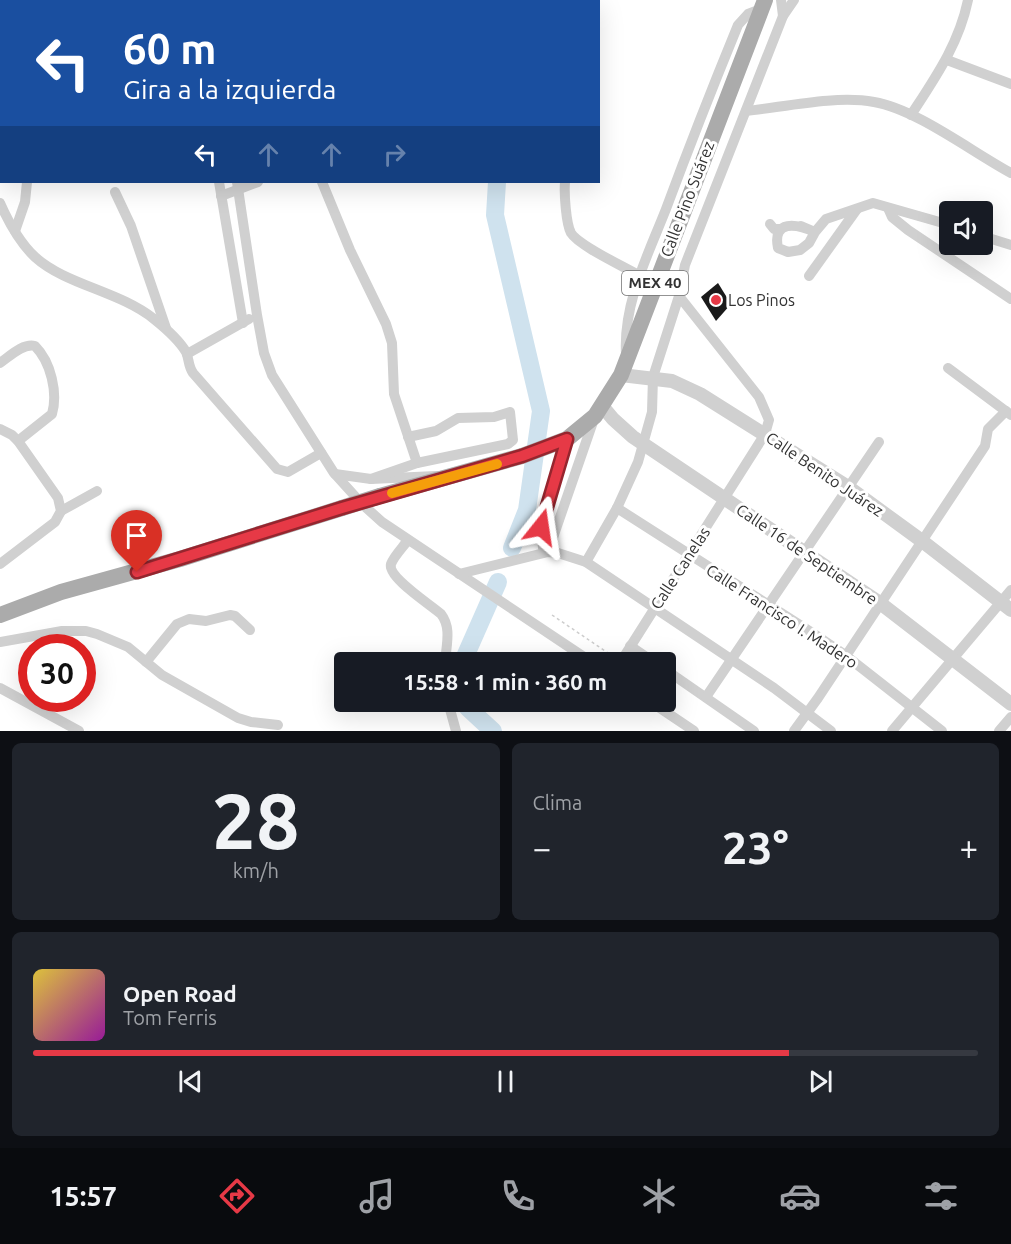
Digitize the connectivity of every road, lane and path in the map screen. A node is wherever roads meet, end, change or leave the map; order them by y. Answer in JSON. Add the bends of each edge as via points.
{"nodes":[{"id":1,"x":781,"y":0,"type":"edge"},
{"id":2,"x":795,"y":0,"type":"edge"},
{"id":3,"x":968,"y":0,"type":"edge"},
{"id":4,"x":763,"y":4,"type":"edge"},
{"id":5,"x":783,"y":16,"type":"junction"},
{"id":6,"x":947,"y":60,"type":"junction"},
{"id":7,"x":1011,"y":84,"type":"edge"},
{"id":8,"x":746,"y":111,"type":"junction"},
{"id":9,"x":911,"y":115,"type":"junction"},
{"id":10,"x":1011,"y":174,"type":"edge"},
{"id":11,"x":27,"y":183,"type":"edge"},
{"id":12,"x":219,"y":183,"type":"edge"},
{"id":13,"x":253,"y":183,"type":"edge"},
{"id":14,"x":322,"y":183,"type":"edge"},
{"id":15,"x":565,"y":183,"type":"edge"},
{"id":16,"x":237,"y":186,"type":"edge"},
{"id":17,"x":114,"y":192,"type":"dead end"},
{"id":18,"x":221,"y":196,"type":"junction"},
{"id":19,"x":0,"y":203,"type":"edge"},
{"id":20,"x":888,"y":208,"type":"junction"},
{"id":21,"x":857,"y":209,"type":"junction"},
{"id":22,"x":939,"y":222,"type":"edge"},
{"id":23,"x":15,"y":231,"type":"junction"},
{"id":24,"x":815,"y":232,"type":"junction"},
{"id":25,"x":993,"y":239,"type":"edge"},
{"id":26,"x":1011,"y":245,"type":"edge"},
{"id":27,"x":246,"y":246,"type":"junction"},
{"id":28,"x":230,"y":250,"type":"junction"},
{"id":29,"x":640,"y":276,"type":"junction"},
{"id":30,"x":808,"y":276,"type":"dead end"},
{"id":31,"x":679,"y":296,"type":"junction"},
{"id":32,"x":1011,"y":299,"type":"edge"},
{"id":33,"x":257,"y":315,"type":"junction"},
{"id":34,"x":243,"y":323,"type":"junction"},
{"id":35,"x":168,"y":332,"type":"junction"},
{"id":36,"x":187,"y":354,"type":"junction"},
{"id":37,"x":627,"y":358,"type":"junction"},
{"id":38,"x":0,"y":363,"type":"edge"},
{"id":39,"x":948,"y":368,"type":"dead end"},
{"id":40,"x":621,"y":375,"type":"junction"},
{"id":41,"x":653,"y":377,"type":"junction"},
{"id":42,"x":599,"y":411,"type":"junction"},
{"id":43,"x":1008,"y":413,"type":"edge"},
{"id":44,"x":0,"y":429,"type":"edge"},
{"id":45,"x":765,"y":434,"type":"junction"},
{"id":46,"x":408,"y":437,"type":"junction"},
{"id":47,"x":567,"y":439,"type":"junction"},
{"id":48,"x":18,"y":441,"type":"junction"},
{"id":49,"x":879,"y":442,"type":"dead end"},
{"id":50,"x":644,"y":445,"type":"junction"},
{"id":51,"x":321,"y":453,"type":"junction"},
{"id":52,"x":417,"y":463,"type":"junction"},
{"id":53,"x":334,"y":473,"type":"junction"},
{"id":54,"x":445,"y":478,"type":"junction"},
{"id":55,"x":371,"y":479,"type":"junction"},
{"id":56,"x":849,"y":487,"type":"junction"},
{"id":57,"x":98,"y":491,"type":"dead end"},
{"id":58,"x":724,"y":499,"type":"junction"},
{"id":59,"x":617,"y":508,"type":"junction"},
{"id":60,"x":61,"y":511,"type":"junction"},
{"id":61,"x":408,"y":540,"type":"junction"},
{"id":62,"x":922,"y":541,"type":"junction"},
{"id":63,"x":548,"y":552,"type":"junction"},
{"id":64,"x":804,"y":552,"type":"junction"},
{"id":65,"x":689,"y":555,"type":"junction"},
{"id":66,"x":585,"y":562,"type":"junction"},
{"id":67,"x":0,"y":564,"type":"edge"},
{"id":68,"x":459,"y":574,"type":"junction"},
{"id":69,"x":1011,"y":590,"type":"edge"},
{"id":70,"x":880,"y":603,"type":"junction"},
{"id":71,"x":768,"y":605,"type":"junction"},
{"id":72,"x":1006,"y":606,"type":"edge"},
{"id":73,"x":654,"y":607,"type":"junction"},
{"id":74,"x":0,"y":615,"type":"edge"},
{"id":75,"x":552,"y":615,"type":"dead end"},
{"id":76,"x":250,"y":630,"type":"dead end"},
{"id":77,"x":0,"y":642,"type":"edge"},
{"id":78,"x":630,"y":646,"type":"junction"},
{"id":79,"x":446,"y":652,"type":"edge"},
{"id":80,"x":577,"y":652,"type":"edge"},
{"id":81,"x":606,"y":652,"type":"edge"},
{"id":82,"x":626,"y":652,"type":"edge"},
{"id":83,"x":639,"y":652,"type":"edge"},
{"id":84,"x":845,"y":656,"type":"junction"},
{"id":85,"x":732,"y":659,"type":"junction"},
{"id":86,"x":954,"y":659,"type":"junction"},
{"id":87,"x":146,"y":662,"type":"junction"},
{"id":88,"x":676,"y":677,"type":"edge"},
{"id":89,"x":0,"y":688,"type":"edge"},
{"id":90,"x":706,"y":698,"type":"junction"},
{"id":91,"x":1011,"y":704,"type":"edge"},
{"id":92,"x":913,"y":707,"type":"junction"},
{"id":93,"x":451,"y":712,"type":"edge"},
{"id":94,"x":666,"y":712,"type":"edge"},
{"id":95,"x":808,"y":713,"type":"junction"},
{"id":96,"x":1011,"y":717,"type":"edge"},
{"id":97,"x":278,"y":725,"type":"dead end"},
{"id":98,"x":79,"y":731,"type":"edge"},
{"id":99,"x":456,"y":731,"type":"edge"},
{"id":100,"x":694,"y":731,"type":"edge"},
{"id":101,"x":754,"y":731,"type":"edge"},
{"id":102,"x":794,"y":731,"type":"edge"},
{"id":103,"x":831,"y":731,"type":"edge"},
{"id":104,"x":892,"y":731,"type":"edge"},
{"id":105,"x":942,"y":731,"type":"edge"},
{"id":106,"x":999,"y":731,"type":"edge"}],
"edges":[{"from":1,"to":5,"type":"street"},
{"from":2,"to":5,"type":"street"},
{"from":3,"to":6,"type":"street"},
{"from":4,"to":29,"type":"street","via":[[738,25]]},
{"from":4,"to":37,"type":"main road","name":"Calle Pino Suárez","number":"MEX 40"},
{"from":5,"to":8,"type":"street"},
{"from":6,"to":7,"type":"street"},
{"from":6,"to":9,"type":"street"},
{"from":8,"to":9,"type":"street","via":[[859,100]]},
{"from":8,"to":31,"type":"street","via":[[685,265]]},
{"from":9,"to":10,"type":"street"},
{"from":11,"to":23,"type":"street"},
{"from":12,"to":18,"type":"street"},
{"from":13,"to":16,"type":"street"},
{"from":14,"to":46,"type":"street","via":[[386,324],[395,364],[394,394]]},
{"from":15,"to":29,"type":"street","via":[[571,233]]},
{"from":16,"to":18,"type":"street"},
{"from":16,"to":27,"type":"street"},
{"from":17,"to":35,"type":"street","via":[[131,225]]},
{"from":18,"to":28,"type":"street"},
{"from":19,"to":23,"type":"street"},
{"from":20,"to":21,"type":"street","via":[[873,203]]},
{"from":20,"to":22,"type":"street"},
{"from":20,"to":32,"type":"street","via":[[892,217],[908,230]]},
{"from":21,"to":24,"type":"street","via":[[832,216]]},
{"from":21,"to":30,"type":"street"},
{"from":23,"to":35,"type":"street","via":[[43,263],[130,303]]},
{"from":24,"to":24,"type":"street","via":[[800,250],[788,252],[778,248],[775,227],[801,226]]},
{"from":25,"to":26,"type":"street"},
{"from":27,"to":28,"type":"street"},
{"from":27,"to":33,"type":"street"},
{"from":28,"to":34,"type":"street"},
{"from":29,"to":37,"type":"street","via":[[626,328]]},
{"from":31,"to":41,"type":"street"},
{"from":31,"to":45,"type":"street","via":[[765,405],[770,420]]},
{"from":33,"to":34,"type":"street"},
{"from":33,"to":51,"type":"street","via":[[272,375]]},
{"from":34,"to":36,"type":"street"},
{"from":35,"to":36,"type":"street"},
{"from":36,"to":51,"type":"street","via":[[193,373],[277,469],[288,472]]},
{"from":37,"to":40,"type":"main road","name":"Calle Pino Suárez","number":"MEX 40"},
{"from":38,"to":48,"type":"street","via":[[25,346],[35,346],[50,370],[52,414]]},
{"from":39,"to":43,"type":"street"},
{"from":40,"to":41,"type":"street","name":"Calle Benito Juárez"},
{"from":40,"to":42,"type":"main road","name":"Calle Pino Suárez","number":"MEX 40"},
{"from":41,"to":45,"type":"street","name":"Calle Benito Juárez","via":[[682,384]]},
{"from":41,"to":50,"type":"street","via":[[652,412]]},
{"from":42,"to":47,"type":"main road","name":"Calle Pino Suárez","number":"MEX 40"},
{"from":42,"to":50,"type":"street","name":"Calle 16 de Septiembre"},
{"from":42,"to":63,"type":"street"},
{"from":43,"to":62,"type":"street","via":[[988,429],[985,446]]},
{"from":44,"to":48,"type":"street"},
{"from":45,"to":56,"type":"street","name":"Calle Benito Juárez"},
{"from":45,"to":58,"type":"street","name":"Calle Canelas"},
{"from":46,"to":52,"type":"street"},
{"from":46,"to":52,"type":"street","via":[[436,431],[458,418],[494,417],[510,412],[513,440],[508,444]]},
{"from":47,"to":54,"type":"main road","number":"MEX 40"},
{"from":47,"to":63,"type":"street","via":[[541,527],[543,548]]},
{"from":48,"to":60,"type":"street","via":[[58,498]]},
{"from":49,"to":56,"type":"street"},
{"from":50,"to":58,"type":"street","name":"Calle 16 de Septiembre"},
{"from":50,"to":59,"type":"street"},
{"from":51,"to":53,"type":"street"},
{"from":52,"to":55,"type":"street"},
{"from":53,"to":55,"type":"street"},
{"from":53,"to":61,"type":"street","via":[[362,504]]},
{"from":54,"to":55,"type":"street","via":[[426,475]]},
{"from":54,"to":74,"type":"main road","number":"MEX 40","bridge":true,"via":[[60,592]]},
{"from":56,"to":62,"type":"street","name":"Calle Benito Juárez"},
{"from":56,"to":64,"type":"street"},
{"from":57,"to":60,"type":"street"},
{"from":58,"to":64,"type":"street","name":"Calle 16 de Septiembre"},
{"from":58,"to":65,"type":"street","name":"Calle Canelas"},
{"from":59,"to":65,"type":"street","name":"Calle Francisco I. Madero"},
{"from":59,"to":66,"type":"street"},
{"from":60,"to":67,"type":"street","via":[[55,522]]},
{"from":61,"to":68,"type":"street"},
{"from":61,"to":79,"type":"street","via":[[391,563],[391,569],[396,578],[446,620]]},
{"from":62,"to":70,"type":"street"},
{"from":62,"to":72,"type":"street","name":"Calle Benito Juárez"},
{"from":63,"to":66,"type":"street"},
{"from":63,"to":68,"type":"street"},
{"from":64,"to":70,"type":"street","name":"Calle 16 de Septiembre"},
{"from":64,"to":71,"type":"street"},
{"from":65,"to":71,"type":"street","name":"Calle Francisco I. Madero"},
{"from":65,"to":73,"type":"street","name":"Calle Canelas"},
{"from":66,"to":73,"type":"street"},
{"from":68,"to":80,"type":"street"},
{"from":69,"to":72,"type":"street"},
{"from":70,"to":84,"type":"street"},
{"from":70,"to":86,"type":"street","name":"Calle 16 de Septiembre"},
{"from":71,"to":84,"type":"street","name":"Calle Francisco I. Madero"},
{"from":71,"to":85,"type":"street"},
{"from":72,"to":86,"type":"street"},
{"from":73,"to":78,"type":"street","name":"Calle Canelas"},
{"from":73,"to":85,"type":"street"},
{"from":75,"to":81,"type":"path"},
{"from":76,"to":87,"type":"street","via":[[230,615],[206,621],[182,620]]},
{"from":77,"to":87,"type":"street","via":[[62,631],[86,631],[119,642]]},
{"from":78,"to":82,"type":"street","name":"Calle Canelas"},
{"from":78,"to":83,"type":"street"},
{"from":84,"to":92,"type":"street","name":"Calle Francisco I. Madero"},
{"from":84,"to":95,"type":"street"},
{"from":85,"to":90,"type":"street"},
{"from":85,"to":95,"type":"street"},
{"from":86,"to":91,"type":"street","name":"Calle 16 de Septiembre"},
{"from":86,"to":92,"type":"street"},
{"from":87,"to":97,"type":"street","via":[[238,718]]},
{"from":88,"to":90,"type":"street"},
{"from":89,"to":98,"type":"street"},
{"from":90,"to":101,"type":"street"},
{"from":92,"to":104,"type":"street"},
{"from":92,"to":105,"type":"street","name":"Calle Francisco I. Madero"},
{"from":93,"to":99,"type":"street"},
{"from":94,"to":100,"type":"street"},
{"from":95,"to":102,"type":"street"},
{"from":95,"to":103,"type":"street"},
{"from":96,"to":106,"type":"street"}]}
